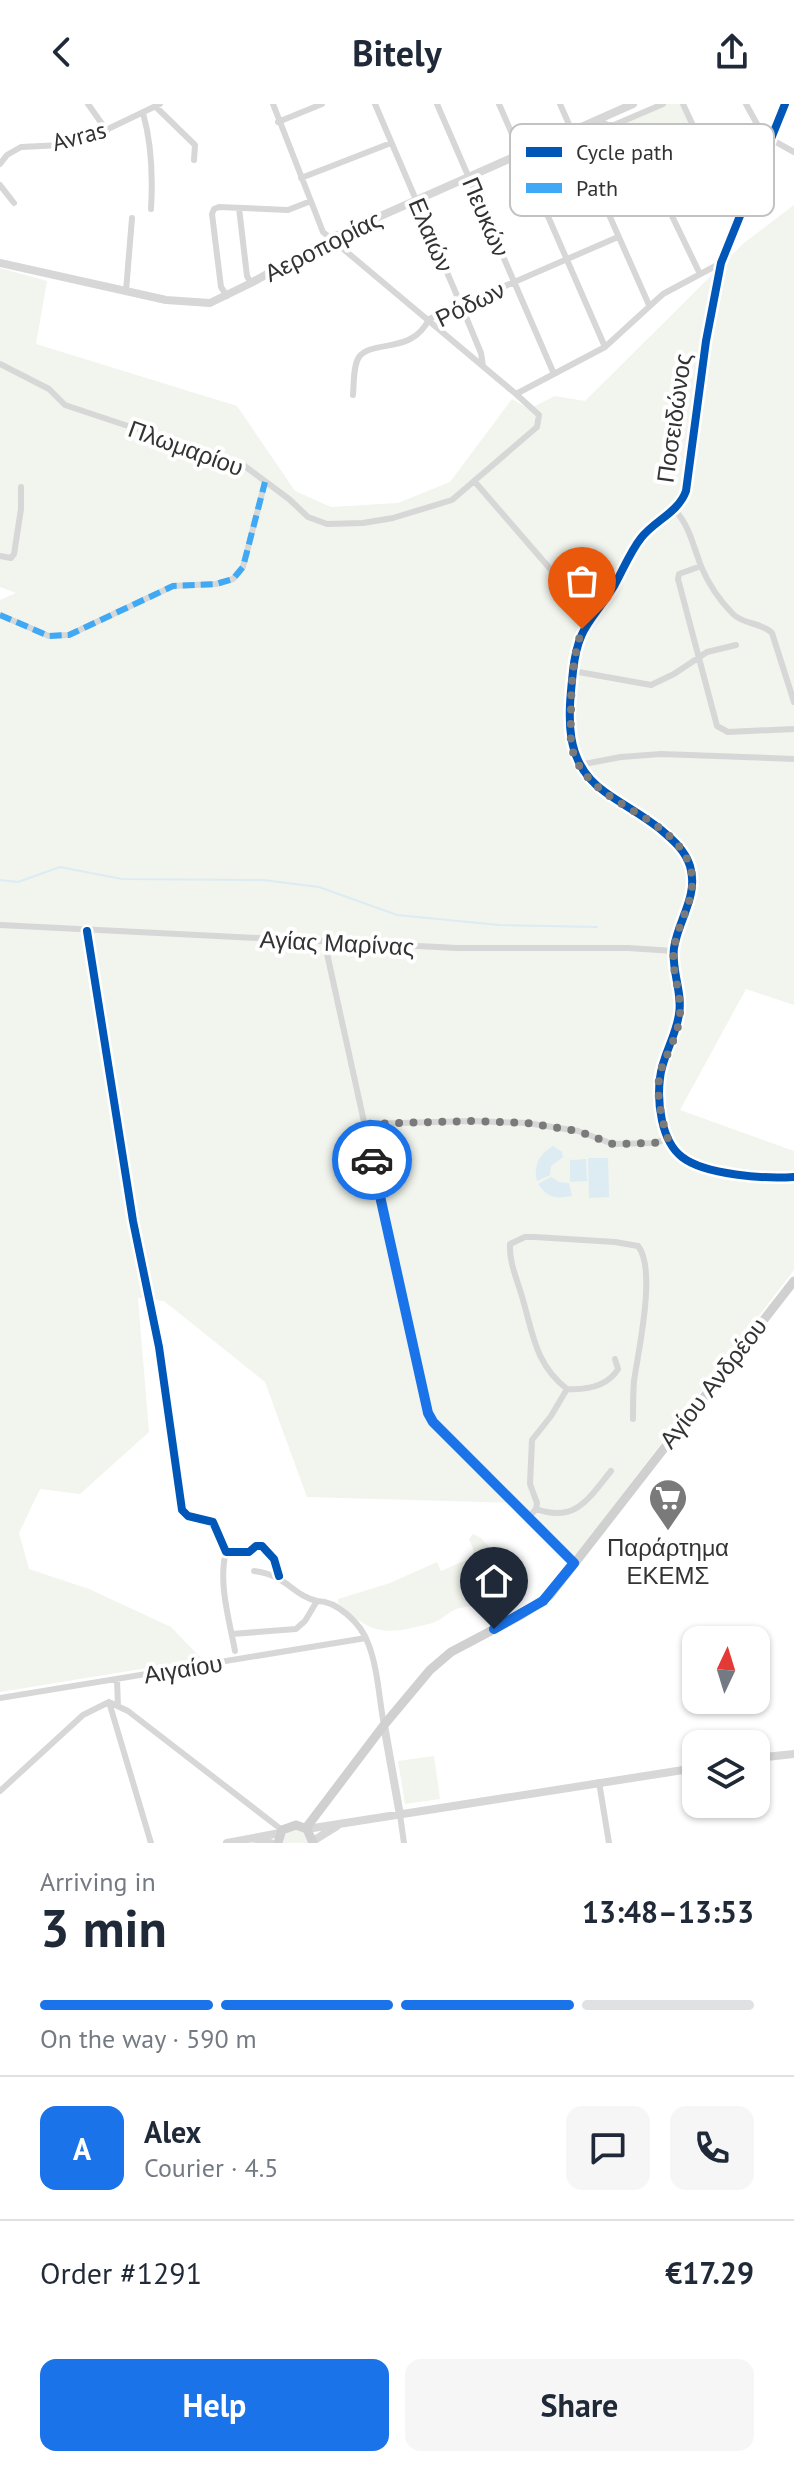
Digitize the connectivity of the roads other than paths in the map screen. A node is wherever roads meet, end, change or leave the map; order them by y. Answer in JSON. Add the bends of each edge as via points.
{"nodes":[{"id":1,"x":88,"y":104,"type":"edge"},
{"id":2,"x":273,"y":104,"type":"edge"},
{"id":3,"x":322,"y":104,"type":"edge"},
{"id":4,"x":375,"y":104,"type":"edge"},
{"id":5,"x":437,"y":104,"type":"edge"},
{"id":6,"x":499,"y":104,"type":"edge"},
{"id":7,"x":560,"y":104,"type":"edge"},
{"id":8,"x":633,"y":104,"type":"edge"},
{"id":9,"x":663,"y":104,"type":"edge"},
{"id":10,"x":683,"y":104,"type":"edge"},
{"id":11,"x":746,"y":104,"type":"edge"},
{"id":12,"x":785,"y":104,"type":"edge"},
{"id":13,"x":158,"y":105,"type":"edge"},
{"id":14,"x":143,"y":113,"type":"junction"},
{"id":15,"x":599,"y":120,"type":"junction"},
{"id":16,"x":278,"y":122,"type":"junction"},
{"id":17,"x":569,"y":124,"type":"edge"},
{"id":18,"x":589,"y":124,"type":"edge"},
{"id":19,"x":606,"y":124,"type":"edge"},
{"id":20,"x":616,"y":124,"type":"edge"},
{"id":21,"x":692,"y":124,"type":"edge"},
{"id":22,"x":755,"y":124,"type":"edge"},
{"id":23,"x":510,"y":129,"type":"edge"},
{"id":24,"x":107,"y":131,"type":"junction"},
{"id":25,"x":774,"y":132,"type":"edge"},
{"id":26,"x":774,"y":142,"type":"edge"},
{"id":27,"x":391,"y":143,"type":"junction"},
{"id":28,"x":794,"y":152,"type":"edge"},
{"id":29,"x":510,"y":159,"type":"edge"},
{"id":30,"x":194,"y":160,"type":"dead end"},
{"id":31,"x":0,"y":164,"type":"edge"},
{"id":32,"x":469,"y":177,"type":"junction"},
{"id":33,"x":301,"y":178,"type":"junction"},
{"id":34,"x":0,"y":185,"type":"edge"},
{"id":35,"x":416,"y":200,"type":"junction"},
{"id":36,"x":311,"y":201,"type":"junction"},
{"id":37,"x":14,"y":203,"type":"dead end"},
{"id":38,"x":239,"y":208,"type":"junction"},
{"id":39,"x":151,"y":209,"type":"dead end"},
{"id":40,"x":548,"y":216,"type":"edge"},
{"id":41,"x":609,"y":216,"type":"edge"},
{"id":42,"x":672,"y":216,"type":"edge"},
{"id":43,"x":735,"y":216,"type":"edge"},
{"id":44,"x":739,"y":216,"type":"edge"},
{"id":45,"x":132,"y":218,"type":"dead end"},
{"id":46,"x":737,"y":221,"type":"junction"},
{"id":47,"x":618,"y":237,"type":"junction"},
{"id":48,"x":331,"y":238,"type":"junction"},
{"id":49,"x":567,"y":259,"type":"junction"},
{"id":50,"x":0,"y":263,"type":"edge"},
{"id":51,"x":721,"y":263,"type":"junction"},
{"id":52,"x":700,"y":274,"type":"junction"},
{"id":53,"x":514,"y":282,"type":"junction"},
{"id":54,"x":251,"y":283,"type":"junction"},
{"id":55,"x":126,"y":291,"type":"junction"},
{"id":56,"x":227,"y":296,"type":"junction"},
{"id":57,"x":461,"y":305,"type":"junction"},
{"id":58,"x":649,"y":305,"type":"junction"},
{"id":59,"x":429,"y":319,"type":"junction"},
{"id":60,"x":605,"y":347,"type":"junction"},
{"id":61,"x":0,"y":364,"type":"edge"},
{"id":62,"x":483,"y":366,"type":"junction"},
{"id":63,"x":554,"y":374,"type":"junction"},
{"id":64,"x":516,"y":394,"type":"junction"},
{"id":65,"x":353,"y":395,"type":"dead end"},
{"id":66,"x":265,"y":482,"type":"junction"},
{"id":67,"x":475,"y":482,"type":"junction"},
{"id":68,"x":21,"y":487,"type":"dead end"},
{"id":69,"x":674,"y":509,"type":"junction"},
{"id":70,"x":0,"y":556,"type":"edge"},
{"id":71,"x":701,"y":566,"type":"junction"},
{"id":72,"x":0,"y":615,"type":"edge"},
{"id":73,"x":591,"y":616,"type":"junction"},
{"id":74,"x":736,"y":645,"type":"dead end"},
{"id":75,"x":699,"y":657,"type":"junction"},
{"id":76,"x":573,"y":671,"type":"junction"},
{"id":77,"x":794,"y":702,"type":"edge"},
{"id":78,"x":794,"y":729,"type":"edge"},
{"id":79,"x":794,"y":759,"type":"edge"},
{"id":80,"x":579,"y":765,"type":"junction"},
{"id":81,"x":0,"y":925,"type":"edge"},
{"id":82,"x":87,"y":931,"type":"junction"},
{"id":83,"x":326,"y":942,"type":"junction"},
{"id":84,"x":674,"y":951,"type":"junction"},
{"id":85,"x":364,"y":1124,"type":"junction"},
{"id":86,"x":668,"y":1139,"type":"junction"},
{"id":87,"x":794,"y":1177,"type":"edge"},
{"id":88,"x":794,"y":1281,"type":"edge"},
{"id":89,"x":615,"y":1359,"type":"dead end"},
{"id":90,"x":567,"y":1389,"type":"junction"},
{"id":91,"x":633,"y":1419,"type":"dead end"},
{"id":92,"x":611,"y":1471,"type":"dead end"},
{"id":93,"x":536,"y":1509,"type":"junction"},
{"id":94,"x":529,"y":1517,"type":"junction"},
{"id":95,"x":226,"y":1552,"type":"junction"},
{"id":96,"x":574,"y":1563,"type":"junction"},
{"id":97,"x":254,"y":1571,"type":"dead end"},
{"id":98,"x":279,"y":1576,"type":"junction"},
{"id":99,"x":317,"y":1601,"type":"junction"},
{"id":100,"x":232,"y":1634,"type":"junction"},
{"id":101,"x":366,"y":1638,"type":"junction"},
{"id":102,"x":235,"y":1651,"type":"dead end"},
{"id":103,"x":117,"y":1680,"type":"junction"},
{"id":104,"x":0,"y":1698,"type":"edge"},
{"id":105,"x":109,"y":1702,"type":"junction"},
{"id":106,"x":118,"y":1706,"type":"junction"},
{"id":107,"x":384,"y":1725,"type":"junction"},
{"id":108,"x":794,"y":1754,"type":"edge"},
{"id":109,"x":770,"y":1757,"type":"edge"},
{"id":110,"x":682,"y":1770,"type":"edge"},
{"id":111,"x":599,"y":1782,"type":"junction"},
{"id":112,"x":0,"y":1791,"type":"edge"},
{"id":113,"x":400,"y":1815,"type":"junction"},
{"id":114,"x":338,"y":1825,"type":"junction"},
{"id":115,"x":307,"y":1829,"type":"junction"},
{"id":116,"x":280,"y":1835,"type":"edge"},
{"id":117,"x":251,"y":1839,"type":"junction"},
{"id":118,"x":313,"y":1842,"type":"edge"},
{"id":119,"x":151,"y":1843,"type":"edge"},
{"id":120,"x":227,"y":1843,"type":"edge"},
{"id":121,"x":271,"y":1843,"type":"edge"},
{"id":122,"x":404,"y":1843,"type":"edge"},
{"id":123,"x":609,"y":1843,"type":"edge"}],
"edges":[{"from":1,"to":24,"type":"street"},
{"from":2,"to":16,"type":"street"},
{"from":3,"to":16,"type":"street"},
{"from":4,"to":27,"type":"street","name":"Ελαιών"},
{"from":5,"to":32,"type":"street","name":"Πευκών"},
{"from":6,"to":23,"type":"street"},
{"from":7,"to":17,"type":"street"},
{"from":8,"to":15,"type":"street","name":"Αεροπορίας"},
{"from":9,"to":20,"type":"street"},
{"from":10,"to":21,"type":"street"},
{"from":11,"to":22,"type":"street"},
{"from":12,"to":25,"type":"street","name":"Ποσειδώνος"},
{"from":13,"to":14,"type":"street","name":"Avras"},
{"from":13,"to":30,"type":"street","via":[[195,145]]},
{"from":14,"to":24,"type":"street","name":"Avras"},
{"from":14,"to":39,"type":"street","via":[[153,173]]},
{"from":15,"to":18,"type":"street","name":"Αεροπορίας"},
{"from":15,"to":19,"type":"street"},
{"from":16,"to":33,"type":"street"},
{"from":24,"to":31,"type":"street","name":"Avras","via":[[62,145],[21,147]]},
{"from":26,"to":28,"type":"street"},
{"from":27,"to":33,"type":"street"},
{"from":27,"to":35,"type":"street","name":"Ελαιών"},
{"from":29,"to":32,"type":"street","name":"Αεροπορίας"},
{"from":32,"to":35,"type":"street","name":"Αεροπορίας"},
{"from":32,"to":53,"type":"street","name":"Πευκών"},
{"from":33,"to":36,"type":"street"},
{"from":34,"to":37,"type":"street"},
{"from":35,"to":48,"type":"street","name":"Αεροπορίας"},
{"from":35,"to":57,"type":"street","name":"Ελαιών"},
{"from":36,"to":38,"type":"street","via":[[288,210]]},
{"from":36,"to":48,"type":"street","via":[[323,232]]},
{"from":38,"to":54,"type":"street"},
{"from":38,"to":56,"type":"street","via":[[219,207],[212,214],[221,287]]},
{"from":40,"to":49,"type":"street"},
{"from":41,"to":47,"type":"street"},
{"from":42,"to":52,"type":"street"},
{"from":43,"to":46,"type":"street"},
{"from":44,"to":46,"type":"street","name":"Ποσειδώνος"},
{"from":45,"to":55,"type":"street"},
{"from":46,"to":51,"type":"street","name":"Ποσειδώνος"},
{"from":47,"to":49,"type":"street","name":"Ρόδων"},
{"from":47,"to":58,"type":"street"},
{"from":48,"to":54,"type":"street","name":"Αεροπορίας"},
{"from":48,"to":59,"type":"street"},
{"from":49,"to":53,"type":"street","name":"Ρόδων"},
{"from":49,"to":60,"type":"street"},
{"from":50,"to":55,"type":"street","name":"Αεροπορίας"},
{"from":51,"to":52,"type":"street"},
{"from":51,"to":69,"type":"street","name":"Ποσειδώνος","via":[[688,478],[682,502]]},
{"from":52,"to":58,"type":"street"},
{"from":53,"to":57,"type":"street","name":"Ρόδων"},
{"from":53,"to":63,"type":"street","name":"Πευκών"},
{"from":54,"to":56,"type":"street","name":"Αεροπορίας"},
{"from":55,"to":56,"type":"street","name":"Αεροπορίας","via":[[191,304]]},
{"from":57,"to":59,"type":"street","name":"Ρόδων"},
{"from":57,"to":62,"type":"street","name":"Ελαιών"},
{"from":58,"to":60,"type":"street"},
{"from":59,"to":62,"type":"street"},
{"from":59,"to":65,"type":"street","name":"Ρόδων","via":[[413,339],[359,358]]},
{"from":60,"to":63,"type":"street"},
{"from":61,"to":66,"type":"street","name":"Πλωμαρίου","via":[[49,389],[65,405],[242,464]]},
{"from":62,"to":64,"type":"street"},
{"from":63,"to":64,"type":"street"},
{"from":64,"to":67,"type":"street","name":"Πλωμαρίου","via":[[539,415],[537,427]]},
{"from":66,"to":67,"type":"street","name":"Πλωμαρίου","via":[[308,517],[338,524],[437,506]]},
{"from":66,"to":72,"type":"street","via":[[243,567],[233,579],[173,586],[69,635],[49,636]]},
{"from":67,"to":73,"type":"street"},
{"from":68,"to":70,"type":"street","via":[[14,554]]},
{"from":69,"to":71,"type":"street"},
{"from":69,"to":73,"type":"street","name":"Ποσειδώνος","via":[[640,539]]},
{"from":71,"to":75,"type":"street","via":[[684,570],[678,579]]},
{"from":71,"to":77,"type":"street","via":[[733,614],[772,633]]},
{"from":73,"to":76,"type":"street","name":"Ποσειδώνος"},
{"from":74,"to":75,"type":"street"},
{"from":75,"to":76,"type":"street","via":[[651,685]]},
{"from":75,"to":78,"type":"street","via":[[714,721],[722,730]]},
{"from":76,"to":80,"type":"street","name":"Ποσειδώνος","via":[[570,735]]},
{"from":79,"to":80,"type":"street","via":[[661,754]]},
{"from":80,"to":84,"type":"street","via":[[597,787],[650,821],[685,855],[692,888]]},
{"from":81,"to":82,"type":"street","name":"Αγίας Μαρίνας"},
{"from":82,"to":83,"type":"street","name":"Αγίας Μαρίνας"},
{"from":82,"to":95,"type":"street","via":[[182,1510],[213,1522]]},
{"from":83,"to":84,"type":"street","name":"Αγίας Μαρίνας"},
{"from":83,"to":85,"type":"street"},
{"from":84,"to":86,"type":"street","via":[[680,1014],[659,1080]]},
{"from":85,"to":86,"type":"street","via":[[527,1123],[578,1131],[613,1144]]},
{"from":85,"to":94,"type":"street","via":[[428,1413]]},
{"from":86,"to":87,"type":"street","via":[[692,1163],[740,1174]]},
{"from":88,"to":96,"type":"main road","name":"Αγίου Ανδρέου"},
{"from":89,"to":90,"type":"street","via":[[618,1369],[605,1384]]},
{"from":90,"to":91,"type":"street","via":[[537,1353],[510,1244],[535,1237],[638,1246],[645,1293]]},
{"from":90,"to":93,"type":"street","via":[[532,1440],[530,1484]]},
{"from":92,"to":93,"type":"street","via":[[574,1510],[557,1514]]},
{"from":93,"to":94,"type":"street"},
{"from":94,"to":96,"type":"street"},
{"from":95,"to":98,"type":"street","via":[[262,1546],[274,1559]]},
{"from":95,"to":100,"type":"street","via":[[225,1595]]},
{"from":96,"to":107,"type":"main road","name":"Αγίου Ανδρέου","via":[[543,1601],[451,1652]]},
{"from":97,"to":98,"type":"street"},
{"from":98,"to":99,"type":"street"},
{"from":99,"to":100,"type":"street","via":[[296,1629]]},
{"from":99,"to":101,"type":"street","via":[[344,1610]]},
{"from":100,"to":102,"type":"street"},
{"from":101,"to":103,"type":"street","name":"Αιγαίου"},
{"from":101,"to":107,"type":"street"},
{"from":103,"to":104,"type":"street","name":"Αιγαίου"},
{"from":103,"to":106,"type":"street"},
{"from":105,"to":106,"type":"street"},
{"from":105,"to":112,"type":"street","via":[[83,1715]]},
{"from":105,"to":119,"type":"street"},
{"from":106,"to":116,"type":"street"},
{"from":107,"to":113,"type":"street"},
{"from":107,"to":115,"type":"main road","name":"Αγίου Ανδρέου"},
{"from":108,"to":109,"type":"street"},
{"from":110,"to":111,"type":"street"},
{"from":111,"to":113,"type":"street"},
{"from":111,"to":123,"type":"street"},
{"from":113,"to":114,"type":"street"},
{"from":113,"to":122,"type":"street"},
{"from":114,"to":115,"type":"street"},
{"from":114,"to":118,"type":"street"},
{"from":115,"to":116,"type":"main road","via":[[291,1825]]},
{"from":115,"to":118,"type":"main road"},
{"from":116,"to":117,"type":"street"},
{"from":117,"to":120,"type":"street"},
{"from":117,"to":121,"type":"street"}]}
